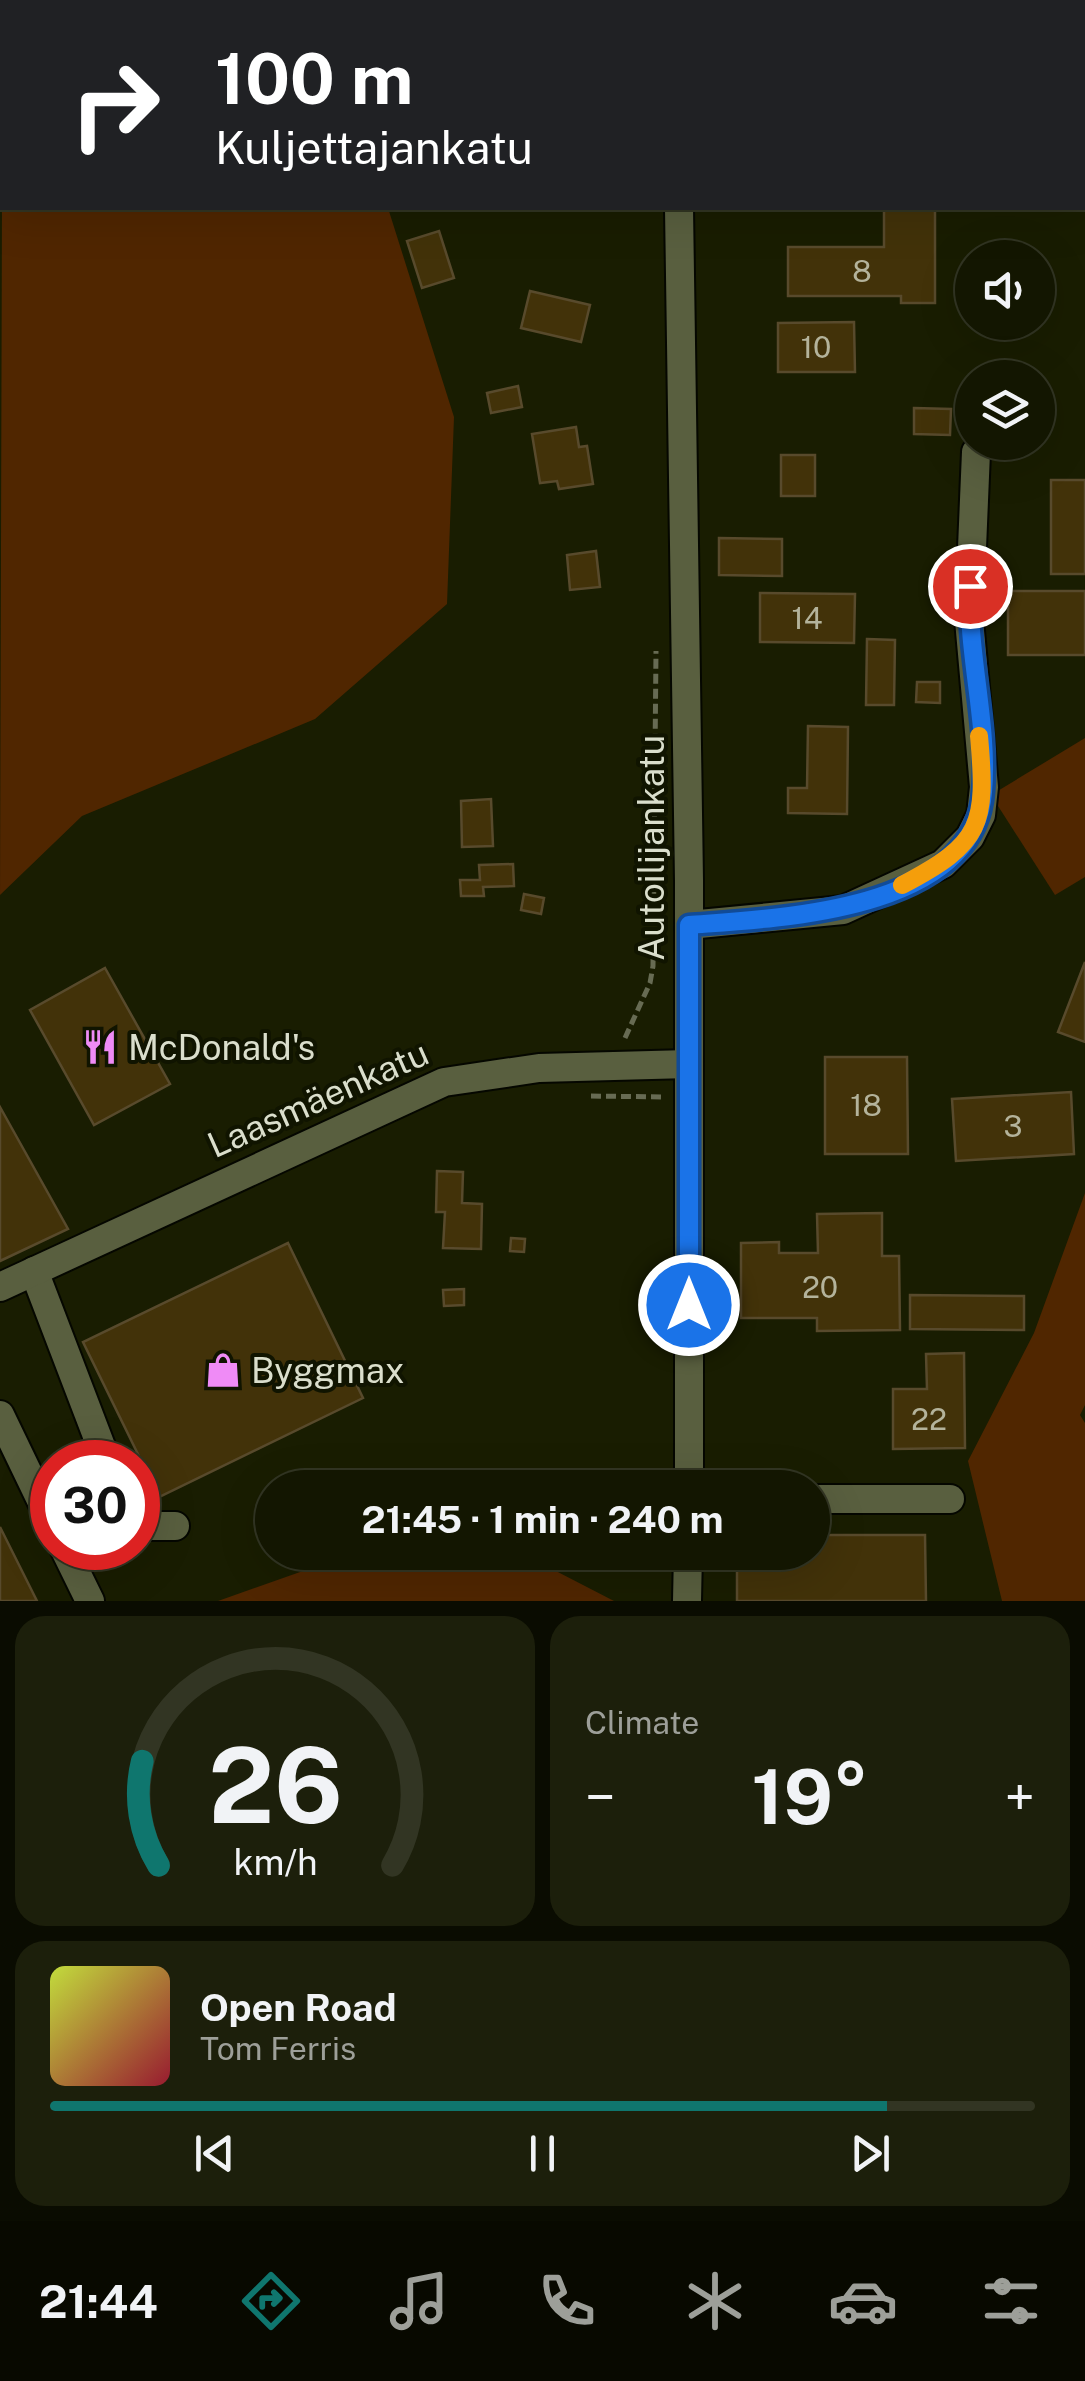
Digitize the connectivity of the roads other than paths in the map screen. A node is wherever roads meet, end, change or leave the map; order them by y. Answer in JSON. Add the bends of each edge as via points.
{"nodes":[{"id":1,"x":679,"y":210,"type":"edge"},
{"id":2,"x":976,"y":460,"type":"edge"},
{"id":3,"x":689,"y":925,"type":"junction"},
{"id":4,"x":688,"y":1064,"type":"junction"},
{"id":5,"x":34,"y":1271,"type":"junction"},
{"id":6,"x":0,"y":1287,"type":"edge"},
{"id":7,"x":0,"y":1415,"type":"edge"},
{"id":8,"x":99,"y":1440,"type":"edge"},
{"id":9,"x":688,"y":1470,"type":"edge"},
{"id":10,"x":30,"y":1477,"type":"edge"},
{"id":11,"x":830,"y":1499,"type":"edge"},
{"id":12,"x":950,"y":1499,"type":"dead end"},
{"id":13,"x":160,"y":1526,"type":"edge"},
{"id":14,"x":174,"y":1526,"type":"dead end"},
{"id":15,"x":75,"y":1570,"type":"edge"},
{"id":16,"x":688,"y":1570,"type":"edge"},
{"id":17,"x":90,"y":1601,"type":"edge"},
{"id":18,"x":687,"y":1601,"type":"edge"}],
"edges":[{"from":1,"to":3,"type":"street","name":"Autoilijankatu"},
{"from":2,"to":3,"type":"street","via":[[969,620],[984,787],[970,836],[944,864],[843,910]]},
{"from":3,"to":4,"type":"street","name":"Autoilijankatu"},
{"from":4,"to":5,"type":"street","name":"Laasmäenkatu","via":[[539,1068],[444,1082]]},
{"from":4,"to":9,"type":"street","name":"Autoilijankatu"},
{"from":5,"to":6,"type":"street","name":"Laasmäenkatu"},
{"from":5,"to":8,"type":"street"},
{"from":7,"to":10,"type":"street"},
{"from":11,"to":12,"type":"street"},
{"from":13,"to":14,"type":"street"},
{"from":15,"to":17,"type":"street"},
{"from":16,"to":18,"type":"street"}]}
